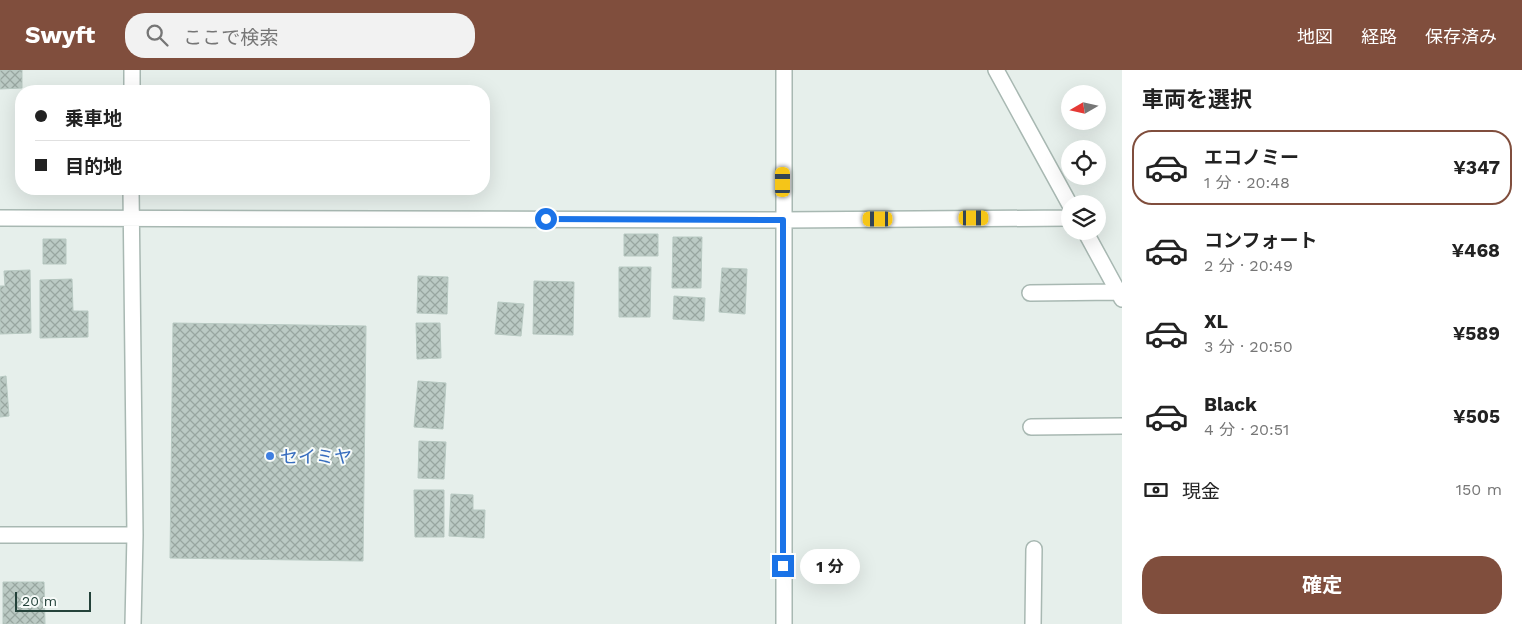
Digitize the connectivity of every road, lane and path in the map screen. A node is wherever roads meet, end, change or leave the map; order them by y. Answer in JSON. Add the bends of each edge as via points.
{"nodes":[{"id":1,"x":132,"y":70,"type":"edge"},
{"id":2,"x":784,"y":70,"type":"edge"},
{"id":3,"x":996,"y":70,"type":"edge"},
{"id":4,"x":132,"y":85,"type":"edge"},
{"id":5,"x":131,"y":195,"type":"edge"},
{"id":6,"x":1065,"y":195,"type":"edge"},
{"id":7,"x":0,"y":218,"type":"edge"},
{"id":8,"x":131,"y":218,"type":"junction"},
{"id":9,"x":1061,"y":218,"type":"edge"},
{"id":10,"x":783,"y":220,"type":"junction"},
{"id":11,"x":1090,"y":240,"type":"edge"},
{"id":12,"x":1030,"y":293,"type":"dead end"},
{"id":13,"x":1120,"y":296,"type":"edge"},
{"id":14,"x":1122,"y":426,"type":"edge"},
{"id":15,"x":1031,"y":427,"type":"dead end"},
{"id":16,"x":0,"y":535,"type":"edge"},
{"id":17,"x":135,"y":535,"type":"junction"},
{"id":18,"x":1034,"y":549,"type":"dead end"},
{"id":19,"x":133,"y":624,"type":"edge"},
{"id":20,"x":784,"y":624,"type":"edge"},
{"id":21,"x":1033,"y":624,"type":"edge"}],
"edges":[{"from":1,"to":4,"type":"street"},
{"from":2,"to":10,"type":"street"},
{"from":3,"to":6,"type":"street"},
{"from":5,"to":8,"type":"street"},
{"from":7,"to":8,"type":"street"},
{"from":8,"to":10,"type":"street"},
{"from":8,"to":17,"type":"street"},
{"from":9,"to":10,"type":"street"},
{"from":10,"to":20,"type":"street"},
{"from":11,"to":13,"type":"street"},
{"from":12,"to":13,"type":"street"},
{"from":14,"to":15,"type":"street"},
{"from":16,"to":17,"type":"street"},
{"from":17,"to":19,"type":"street"},
{"from":18,"to":21,"type":"street"}]}
